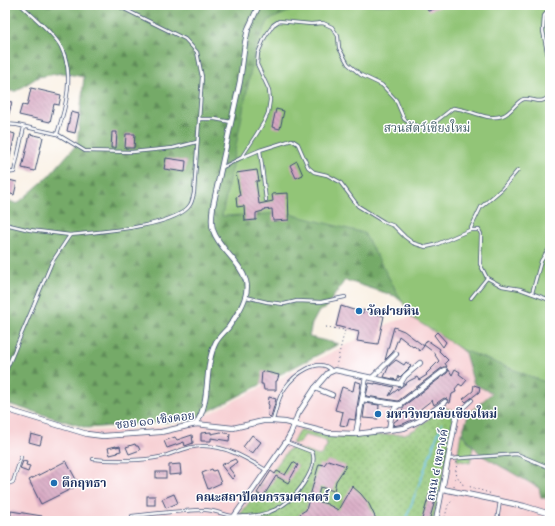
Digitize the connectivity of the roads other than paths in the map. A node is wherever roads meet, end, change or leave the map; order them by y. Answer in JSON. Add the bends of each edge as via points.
{"nodes":[{"id":1,"x":21,"y":5,"type":"edge"},
{"id":2,"x":116,"y":5,"type":"edge"},
{"id":3,"x":259,"y":5,"type":"edge"},
{"id":4,"x":550,"y":8,"type":"edge"},
{"id":5,"x":549,"y":60,"type":"edge"},
{"id":6,"x":550,"y":67,"type":"edge"},
{"id":7,"x":550,"y":95,"type":"edge"},
{"id":8,"x":200,"y":119,"type":"junction"},
{"id":9,"x":231,"y":122,"type":"junction"},
{"id":10,"x":5,"y":124,"type":"edge"},
{"id":11,"x":24,"y":127,"type":"junction"},
{"id":12,"x":57,"y":134,"type":"junction"},
{"id":13,"x":197,"y":142,"type":"junction"},
{"id":14,"x":260,"y":150,"type":"junction"},
{"id":15,"x":240,"y":158,"type":"junction"},
{"id":16,"x":221,"y":168,"type":"junction"},
{"id":17,"x":518,"y":170,"type":"dead end"},
{"id":18,"x":5,"y":173,"type":"edge"},
{"id":19,"x":266,"y":200,"type":"dead end"},
{"id":20,"x":5,"y":224,"type":"edge"},
{"id":21,"x":470,"y":230,"type":"junction"},
{"id":22,"x":70,"y":235,"type":"junction"},
{"id":23,"x":550,"y":248,"type":"edge"},
{"id":24,"x":487,"y":278,"type":"junction"},
{"id":25,"x":532,"y":293,"type":"junction"},
{"id":26,"x":245,"y":297,"type":"junction"},
{"id":27,"x":345,"y":297,"type":"dead end"},
{"id":28,"x":471,"y":298,"type":"dead end"},
{"id":29,"x":550,"y":300,"type":"edge"},
{"id":30,"x":396,"y":354,"type":"dead end"},
{"id":31,"x":420,"y":363,"type":"dead end"},
{"id":32,"x":333,"y":370,"type":"junction"},
{"id":33,"x":445,"y":370,"type":"dead end"},
{"id":34,"x":5,"y":373,"type":"edge"},
{"id":35,"x":366,"y":377,"type":"junction"},
{"id":36,"x":372,"y":378,"type":"junction"},
{"id":37,"x":315,"y":388,"type":"junction"},
{"id":38,"x":332,"y":395,"type":"dead end"},
{"id":39,"x":362,"y":399,"type":"junction"},
{"id":40,"x":472,"y":400,"type":"dead end"},
{"id":41,"x":445,"y":402,"type":"dead end"},
{"id":42,"x":400,"y":405,"type":"junction"},
{"id":43,"x":5,"y":410,"type":"edge"},
{"id":44,"x":457,"y":414,"type":"joint"},
{"id":45,"x":272,"y":421,"type":"junction"},
{"id":46,"x":196,"y":424,"type":"junction"},
{"id":47,"x":294,"y":424,"type":"junction"},
{"id":48,"x":389,"y":430,"type":"junction"},
{"id":49,"x":356,"y":434,"type":"junction"},
{"id":50,"x":286,"y":442,"type":"junction"},
{"id":51,"x":21,"y":457,"type":"dead end"},
{"id":52,"x":93,"y":458,"type":"dead end"},
{"id":53,"x":449,"y":459,"type":"junction"},
{"id":54,"x":548,"y":467,"type":"dead end"},
{"id":55,"x":266,"y":470,"type":"junction"},
{"id":56,"x":5,"y":485,"type":"edge"},
{"id":57,"x":443,"y":488,"type":"junction"},
{"id":58,"x":500,"y":501,"type":"junction"},
{"id":59,"x":550,"y":514,"type":"edge"},
{"id":60,"x":132,"y":516,"type":"dead end"},
{"id":61,"x":232,"y":519,"type":"edge"},
{"id":62,"x":436,"y":521,"type":"edge"},
{"id":63,"x":497,"y":521,"type":"edge"}],
"edges":[{"from":1,"to":12,"type":"lane","via":[[61,46],[66,60],[68,96]]},
{"from":2,"to":8,"type":"lane","via":[[185,40],[197,52],[202,77]]},
{"from":3,"to":9,"type":"street","via":[[248,28]]},
{"from":4,"to":5,"type":"lane","via":[[544,16],[543,31]]},
{"from":5,"to":6,"type":"lane"},
{"from":7,"to":15,"type":"lane","via":[[542,101],[520,100],[512,111],[489,118],[464,108],[453,108],[433,124],[420,127],[404,119],[396,100],[382,85],[362,75],[348,64],[332,27],[323,23],[279,21],[265,37],[258,53],[257,64],[269,90],[268,113]]},
{"from":8,"to":9,"type":"lane"},
{"from":8,"to":13,"type":"lane"},
{"from":9,"to":16,"type":"street"},
{"from":10,"to":11,"type":"lane"},
{"from":11,"to":12,"type":"lane"},
{"from":11,"to":18,"type":"lane","via":[[14,172]]},
{"from":12,"to":13,"type":"lane","via":[[85,151],[132,152],[173,148]]},
{"from":13,"to":22,"type":"lane","via":[[194,193],[190,205],[179,214],[153,224]]},
{"from":14,"to":15,"type":"lane"},
{"from":14,"to":19,"type":"lane"},
{"from":14,"to":21,"type":"lane","via":[[292,140],[298,144],[308,167],[340,182],[358,206],[394,226],[413,243],[426,247]]},
{"from":15,"to":16,"type":"lane"},
{"from":16,"to":26,"type":"street","via":[[213,206],[212,229],[243,274],[247,289]]},
{"from":17,"to":21,"type":"lane","via":[[502,189],[481,207]]},
{"from":20,"to":22,"type":"lane"},
{"from":21,"to":24,"type":"lane","via":[[479,230],[482,234],[480,264]]},
{"from":22,"to":34,"type":"lane","via":[[52,262]]},
{"from":23,"to":25,"type":"lane","via":[[541,261]]},
{"from":24,"to":25,"type":"lane","via":[[502,286]]},
{"from":24,"to":28,"type":"lane"},
{"from":25,"to":29,"type":"lane"},
{"from":26,"to":27,"type":"lane","via":[[284,304],[297,300],[321,302]]},
{"from":26,"to":46,"type":"street","via":[[240,310],[212,352],[203,411]]},
{"from":30,"to":36,"type":"street"},
{"from":31,"to":36,"type":"street","via":[[400,384]]},
{"from":32,"to":35,"type":"street"},
{"from":32,"to":37,"type":"street","via":[[322,378]]},
{"from":32,"to":45,"type":"lane","via":[[319,365],[299,373],[285,388]]},
{"from":33,"to":42,"type":"street"},
{"from":35,"to":36,"type":"street"},
{"from":35,"to":39,"type":"street"},
{"from":37,"to":38,"type":"street"},
{"from":37,"to":47,"type":"street"},
{"from":39,"to":42,"type":"street"},
{"from":39,"to":49,"type":"street"},
{"from":40,"to":44,"type":"lane"},
{"from":41,"to":48,"type":"street","name":"ซอย ๑๐ เชิงดอย","via":[[419,421],[404,428]]},
{"from":42,"to":48,"type":"street","via":[[393,412]]},
{"from":43,"to":46,"type":"street","name":"ซอย ๑๐ เชิงดอย","via":[[104,436],[161,432]]},
{"from":44,"to":53,"type":"street","name":"ถนน ๔ เขลางค์"},
{"from":45,"to":46,"type":"street","name":"ซอย ๑๐ เชิงดอย","via":[[233,428]]},
{"from":45,"to":47,"type":"street","name":"ซอย ๑๐ เชิงดอย"},
{"from":47,"to":49,"type":"street","name":"ซอย ๑๐ เชิงดอย","via":[[329,433]]},
{"from":47,"to":50,"type":"street"},
{"from":48,"to":49,"type":"street","name":"ซอย ๑๐ เชิงดอย"},
{"from":50,"to":55,"type":"street"},
{"from":50,"to":61,"type":"lane","via":[[313,454],[314,460],[309,474],[300,489],[276,511]]},
{"from":51,"to":56,"type":"lane","via":[[13,482]]},
{"from":52,"to":55,"type":"lane","via":[[157,458],[200,446],[235,453]]},
{"from":53,"to":54,"type":"lane","via":[[517,454]]},
{"from":53,"to":57,"type":"street","name":"ถนน ๔ เขลางค์"},
{"from":55,"to":61,"type":"street"},
{"from":57,"to":58,"type":"street"},
{"from":57,"to":62,"type":"street","name":"ถนน ๔ เขลางค์"},
{"from":58,"to":59,"type":"street"},
{"from":58,"to":63,"type":"lane"},
{"from":60,"to":61,"type":"lane","via":[[207,510]]}]}
